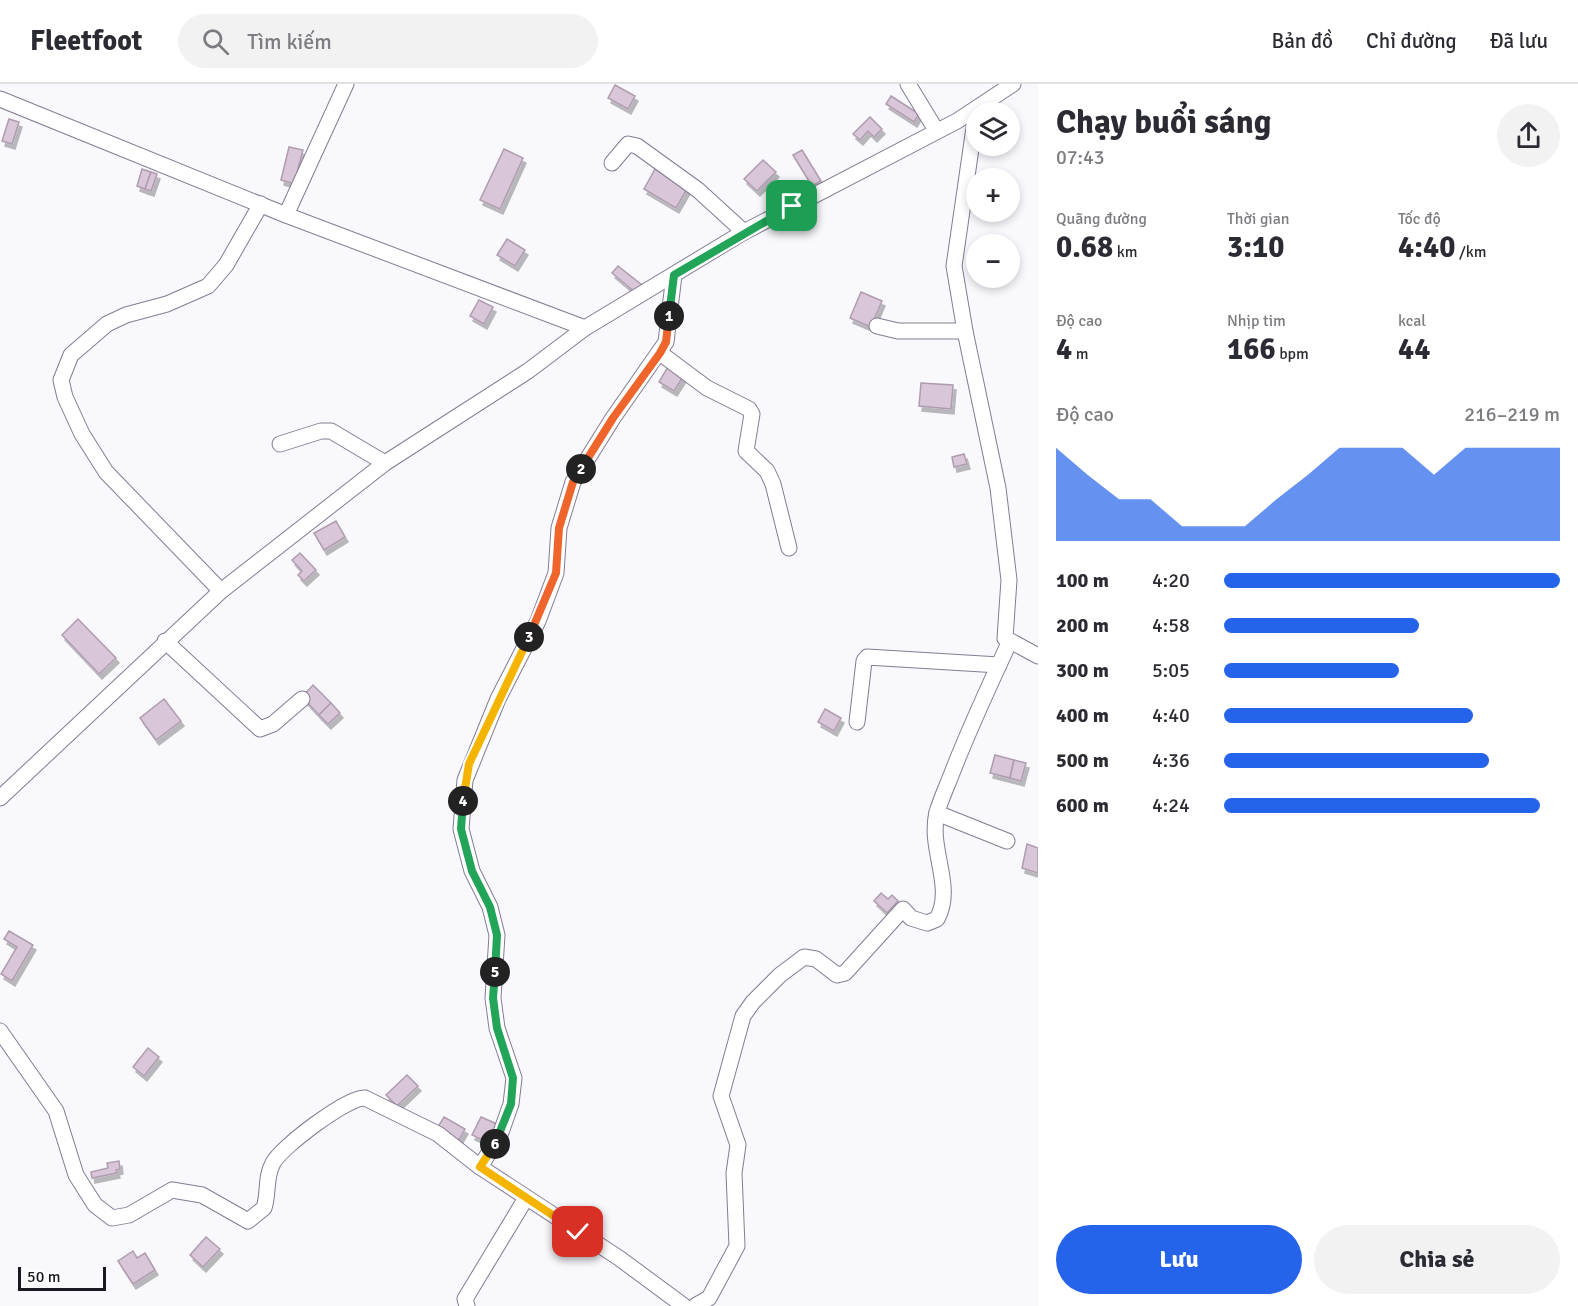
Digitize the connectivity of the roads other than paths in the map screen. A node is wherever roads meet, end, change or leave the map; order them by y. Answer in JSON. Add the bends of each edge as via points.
{"nodes":[{"id":1,"x":346,"y":84,"type":"edge"},
{"id":2,"x":908,"y":84,"type":"edge"},
{"id":3,"x":1014,"y":84,"type":"edge"},
{"id":4,"x":0,"y":99,"type":"edge"},
{"id":5,"x":989,"y":102,"type":"edge"},
{"id":6,"x":966,"y":116,"type":"edge"},
{"id":7,"x":936,"y":130,"type":"junction"},
{"id":8,"x":970,"y":156,"type":"edge"},
{"id":9,"x":612,"y":163,"type":"dead end"},
{"id":10,"x":261,"y":204,"type":"junction"},
{"id":11,"x":286,"y":215,"type":"junction"},
{"id":12,"x":744,"y":232,"type":"junction"},
{"id":13,"x":674,"y":275,"type":"junction"},
{"id":14,"x":877,"y":326,"type":"dead end"},
{"id":15,"x":585,"y":328,"type":"junction"},
{"id":16,"x":965,"y":331,"type":"junction"},
{"id":17,"x":660,"y":353,"type":"junction"},
{"id":18,"x":280,"y":444,"type":"dead end"},
{"id":19,"x":385,"y":463,"type":"junction"},
{"id":20,"x":789,"y":548,"type":"dead end"},
{"id":21,"x":220,"y":591,"type":"junction"},
{"id":22,"x":165,"y":641,"type":"junction"},
{"id":23,"x":1009,"y":643,"type":"junction"},
{"id":24,"x":1038,"y":656,"type":"edge"},
{"id":25,"x":999,"y":664,"type":"junction"},
{"id":26,"x":302,"y":699,"type":"dead end"},
{"id":27,"x":857,"y":722,"type":"dead end"},
{"id":28,"x":0,"y":798,"type":"edge"},
{"id":29,"x":937,"y":813,"type":"junction"},
{"id":30,"x":1007,"y":841,"type":"dead end"},
{"id":31,"x":0,"y":1030,"type":"edge"},
{"id":32,"x":480,"y":1167,"type":"junction"},
{"id":33,"x":526,"y":1198,"type":"junction"},
{"id":34,"x":467,"y":1306,"type":"edge"},
{"id":35,"x":684,"y":1306,"type":"edge"},
{"id":36,"x":695,"y":1306,"type":"edge"}],
"edges":[{"from":1,"to":11,"type":"street"},
{"from":2,"to":7,"type":"street"},
{"from":3,"to":5,"type":"street"},
{"from":4,"to":10,"type":"street"},
{"from":6,"to":7,"type":"street"},
{"from":7,"to":12,"type":"street"},
{"from":8,"to":16,"type":"street","via":[[954,266]]},
{"from":9,"to":12,"type":"street","via":[[628,144],[638,146],[698,190]]},
{"from":10,"to":11,"type":"street"},
{"from":10,"to":21,"type":"street","via":[[226,265],[208,286],[116,319],[70,355],[61,380],[82,434],[106,472]]},
{"from":11,"to":15,"type":"street"},
{"from":12,"to":13,"type":"street"},
{"from":13,"to":15,"type":"street"},
{"from":13,"to":17,"type":"street","via":[[666,342]]},
{"from":14,"to":16,"type":"street","via":[[898,331]]},
{"from":15,"to":19,"type":"street","via":[[528,371]]},
{"from":16,"to":23,"type":"street","via":[[998,488],[1009,580],[1005,638]]},
{"from":17,"to":20,"type":"street","via":[[707,387],[749,409],[752,414],[746,452],[767,471],[773,483]]},
{"from":17,"to":32,"type":"street","via":[[573,482],[559,528],[556,573],[465,780],[461,829],[472,871],[490,907],[497,935],[493,998],[497,1028],[513,1078],[511,1104],[500,1135]]},
{"from":18,"to":19,"type":"street","via":[[331,431]]},
{"from":19,"to":21,"type":"street"},
{"from":21,"to":22,"type":"street"},
{"from":22,"to":26,"type":"street","via":[[260,729],[273,724]]},
{"from":22,"to":28,"type":"street"},
{"from":23,"to":24,"type":"street"},
{"from":23,"to":25,"type":"street"},
{"from":25,"to":27,"type":"street","via":[[867,657]]},
{"from":25,"to":29,"type":"street","via":[[967,733]]},
{"from":29,"to":30,"type":"street"},
{"from":29,"to":36,"type":"street","via":[[937,861],[944,885],[943,908],[937,919],[927,923],[911,918],[903,909],[845,973],[837,975],[816,960],[804,957],[780,975],[743,1016],[721,1096],[738,1145],[734,1173],[737,1246],[709,1298]]},
{"from":31,"to":32,"type":"street","via":[[56,1111],[76,1174],[95,1205],[112,1218],[129,1215],[172,1191],[202,1195],[248,1221],[264,1208],[268,1175],[282,1149],[358,1097],[438,1134]]},
{"from":32,"to":33,"type":"street"},
{"from":33,"to":34,"type":"street","via":[[465,1299]]},
{"from":33,"to":35,"type":"street"}]}
